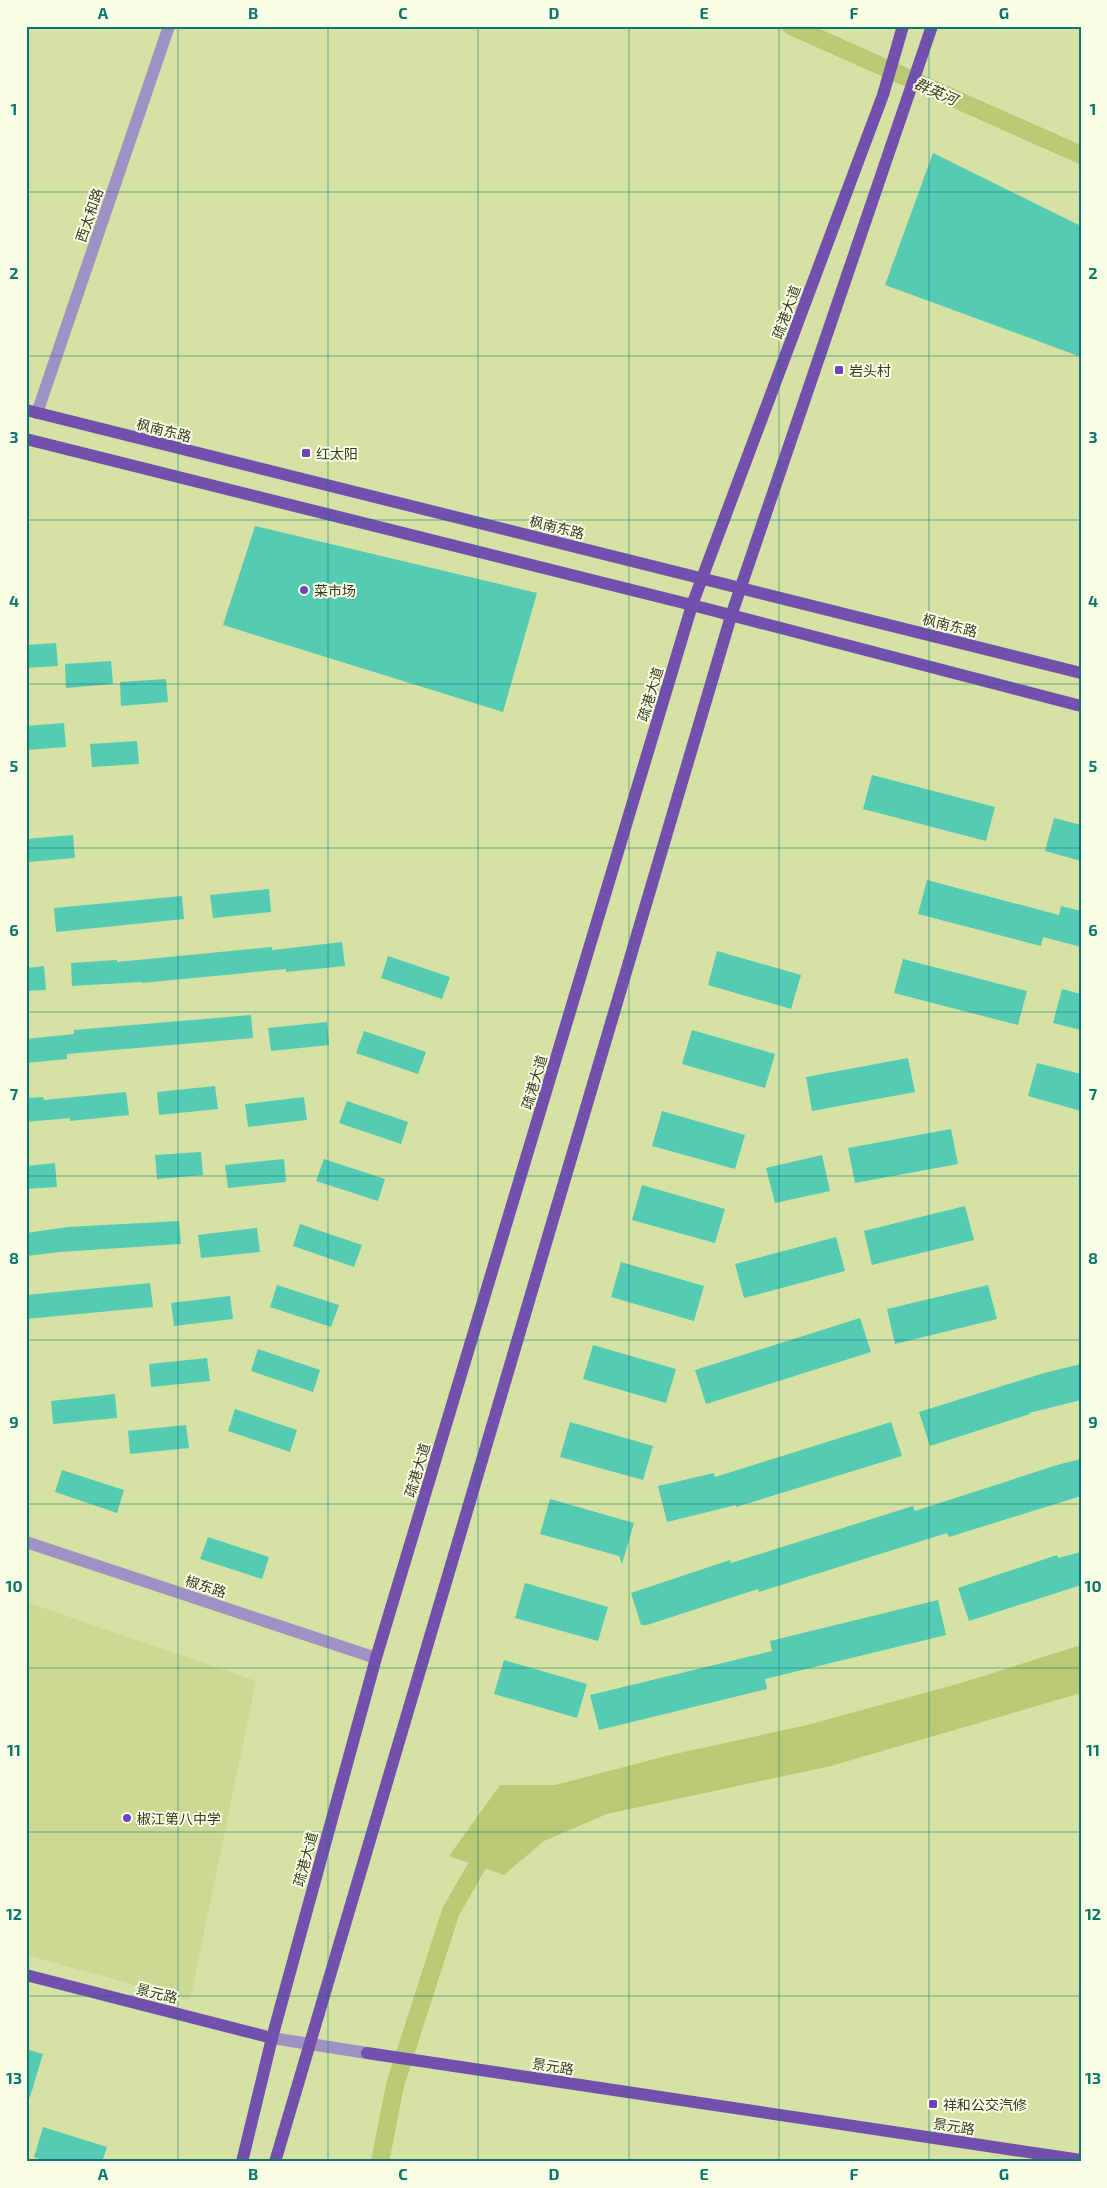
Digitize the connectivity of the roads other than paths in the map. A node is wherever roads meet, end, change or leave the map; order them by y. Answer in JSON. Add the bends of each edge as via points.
{"nodes":[{"id":1,"x":169,"y":26,"type":"edge"},
{"id":2,"x":903,"y":26,"type":"edge"},
{"id":3,"x":932,"y":26,"type":"edge"},
{"id":4,"x":31,"y":412,"type":"edge"},
{"id":5,"x":26,"y":439,"type":"edge"},
{"id":6,"x":702,"y":579,"type":"junction"},
{"id":7,"x":742,"y":588,"type":"junction"},
{"id":8,"x":692,"y":606,"type":"junction"},
{"id":9,"x":732,"y":616,"type":"junction"},
{"id":10,"x":1081,"y":673,"type":"edge"},
{"id":11,"x":1081,"y":706,"type":"edge"},
{"id":12,"x":26,"y":1542,"type":"edge"},
{"id":13,"x":376,"y":1658,"type":"junction"},
{"id":14,"x":26,"y":1975,"type":"edge"},
{"id":15,"x":272,"y":2038,"type":"junction"},
{"id":16,"x":311,"y":2045,"type":"junction"},
{"id":17,"x":367,"y":2053,"type":"joint"},
{"id":18,"x":1081,"y":2160,"type":"edge"},
{"id":19,"x":242,"y":2162,"type":"edge"},
{"id":20,"x":276,"y":2162,"type":"edge"}],
"edges":[{"from":1,"to":4,"type":"street","name":"西太和路"},
{"from":2,"to":6,"type":"main road","name":"疏港大道","via":[[883,95]]},
{"from":3,"to":7,"type":"main road"},
{"from":4,"to":6,"type":"main road","name":"枫南东路"},
{"from":5,"to":8,"type":"main road"},
{"from":6,"to":7,"type":"main road","name":"枫南东路"},
{"from":6,"to":8,"type":"main road","name":"疏港大道"},
{"from":7,"to":9,"type":"main road"},
{"from":7,"to":10,"type":"main road","name":"枫南东路"},
{"from":8,"to":9,"type":"main road"},
{"from":8,"to":13,"type":"main road","name":"疏港大道"},
{"from":9,"to":11,"type":"main road"},
{"from":9,"to":16,"type":"main road"},
{"from":12,"to":13,"type":"street","name":"椒东路"},
{"from":13,"to":15,"type":"main road","name":"疏港大道"},
{"from":14,"to":15,"type":"main road","name":"景元路"},
{"from":15,"to":16,"type":"street","name":"景元路"},
{"from":15,"to":19,"type":"main road","name":"疏港大道"},
{"from":16,"to":17,"type":"street","name":"景元路"},
{"from":16,"to":20,"type":"main road"},
{"from":17,"to":18,"type":"main road","name":"景元路"}]}
